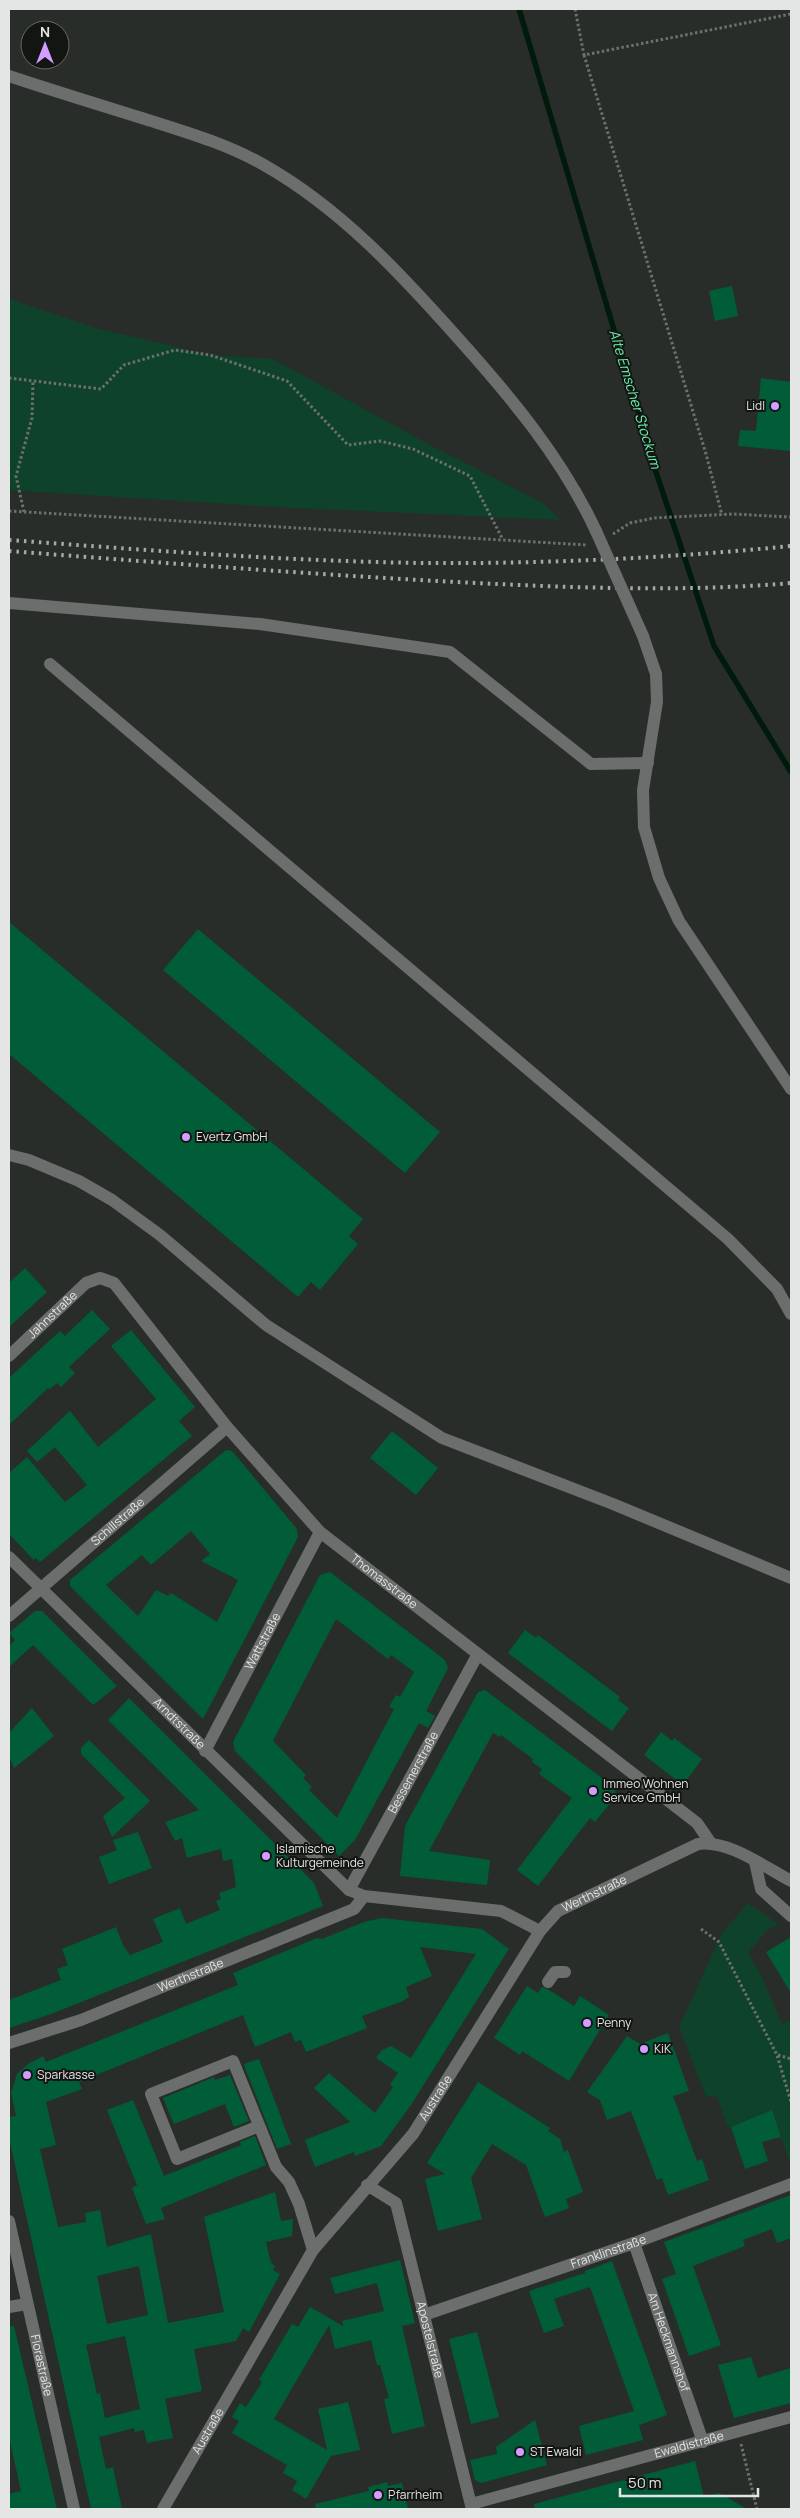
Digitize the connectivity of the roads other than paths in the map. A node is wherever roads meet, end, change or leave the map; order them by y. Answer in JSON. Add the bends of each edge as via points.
{"nodes":[{"id":1,"x":9,"y":76,"type":"edge"},
{"id":2,"x":9,"y":602,"type":"edge"},
{"id":3,"x":50,"y":664,"type":"dead end"},
{"id":4,"x":648,"y":763,"type":"junction"},
{"id":5,"x":791,"y":1089,"type":"edge"},
{"id":6,"x":9,"y":1155,"type":"edge"},
{"id":7,"x":100,"y":1278,"type":"joint"},
{"id":8,"x":791,"y":1314,"type":"edge"},
{"id":9,"x":9,"y":1356,"type":"edge"},
{"id":10,"x":227,"y":1427,"type":"junction"},
{"id":11,"x":320,"y":1532,"type":"junction"},
{"id":12,"x":9,"y":1557,"type":"edge"},
{"id":13,"x":791,"y":1578,"type":"edge"},
{"id":14,"x":41,"y":1589,"type":"junction"},
{"id":15,"x":9,"y":1616,"type":"edge"},
{"id":16,"x":478,"y":1654,"type":"junction"},
{"id":17,"x":205,"y":1750,"type":"junction"},
{"id":18,"x":710,"y":1842,"type":"junction"},
{"id":19,"x":755,"y":1862,"type":"junction"},
{"id":20,"x":791,"y":1881,"type":"edge"},
{"id":21,"x":349,"y":1890,"type":"junction"},
{"id":22,"x":364,"y":1896,"type":"junction"},
{"id":23,"x":791,"y":1916,"type":"edge"},
{"id":24,"x":540,"y":1931,"type":"junction"},
{"id":25,"x":565,"y":1972,"type":"dead end"},
{"id":26,"x":548,"y":1982,"type":"dead end"},
{"id":27,"x":9,"y":2043,"type":"edge"},
{"id":28,"x":259,"y":2126,"type":"junction"},
{"id":29,"x":791,"y":2184,"type":"edge"},
{"id":30,"x":367,"y":2185,"type":"junction"},
{"id":31,"x":9,"y":2221,"type":"edge"},
{"id":32,"x":634,"y":2243,"type":"junction"},
{"id":33,"x":313,"y":2250,"type":"junction"},
{"id":34,"x":27,"y":2304,"type":"junction"},
{"id":35,"x":9,"y":2307,"type":"edge"},
{"id":36,"x":424,"y":2315,"type":"junction"},
{"id":37,"x":791,"y":2417,"type":"edge"},
{"id":38,"x":704,"y":2442,"type":"junction"},
{"id":39,"x":471,"y":2507,"type":"edge"},
{"id":40,"x":74,"y":2509,"type":"edge"},
{"id":41,"x":163,"y":2509,"type":"edge"}],
"edges":[{"from":1,"to":4,"type":"street","bridge":true,"via":[[208,139],[263,164],[303,189],[350,226],[420,295],[499,384],[580,497],[656,674],[657,702]]},
{"from":2,"to":4,"type":"street","via":[[260,624],[450,652],[591,764]]},
{"from":3,"to":8,"type":"street","via":[[728,1239],[777,1289]]},
{"from":4,"to":5,"type":"street","via":[[643,790],[644,828],[659,878],[679,921]]},
{"from":6,"to":13,"type":"street","via":[[79,1181],[112,1200],[160,1235],[266,1325],[442,1438]]},
{"from":7,"to":9,"type":"street","name":"Jahnstraße","via":[[86,1283]]},
{"from":7,"to":10,"type":"street","name":"Thomasstraße","via":[[114,1284]]},
{"from":10,"to":11,"type":"street","name":"Thomasstraße"},
{"from":10,"to":14,"type":"street","name":"Schillstraße"},
{"from":11,"to":16,"type":"street","name":"Thomasstraße"},
{"from":11,"to":17,"type":"street","name":"Wattstraße"},
{"from":12,"to":14,"type":"street","name":"Arndtstraße"},
{"from":14,"to":15,"type":"street","name":"Schillstraße"},
{"from":14,"to":17,"type":"street","name":"Arndtstraße"},
{"from":16,"to":18,"type":"street","name":"Thomasstraße","via":[[697,1823]]},
{"from":16,"to":21,"type":"street","name":"Bessemerstraße"},
{"from":17,"to":21,"type":"street","name":"Arndtstraße"},
{"from":18,"to":19,"type":"street"},
{"from":18,"to":24,"type":"street","name":"Werthstraße","via":[[686,1849],[558,1911]]},
{"from":19,"to":20,"type":"street"},
{"from":19,"to":23,"type":"street","via":[[761,1889]]},
{"from":21,"to":22,"type":"street"},
{"from":22,"to":24,"type":"street","via":[[501,1912]]},
{"from":22,"to":27,"type":"street","name":"Werthstraße","via":[[354,1909],[80,2020]]},
{"from":24,"to":30,"type":"street","name":"Austraße","via":[[414,2134]]},
{"from":25,"to":26,"type":"street","via":[[555,1972]]},
{"from":28,"to":28,"type":"street","via":[[177,2159],[151,2094],[233,2061]]},
{"from":28,"to":33,"type":"street","via":[[276,2167],[289,2182],[299,2204]]},
{"from":29,"to":32,"type":"street","name":"Franklinstraße"},
{"from":30,"to":33,"type":"street","name":"Austraße"},
{"from":30,"to":36,"type":"street","name":"Apostelstraße","via":[[396,2203]]},
{"from":31,"to":34,"type":"street","name":"Florastraße"},
{"from":32,"to":36,"type":"street","name":"Franklinstraße"},
{"from":32,"to":38,"type":"street","name":"Am Heckmannshof"},
{"from":33,"to":41,"type":"street","name":"Austraße"},
{"from":34,"to":35,"type":"street"},
{"from":34,"to":40,"type":"street","name":"Florastraße"},
{"from":36,"to":39,"type":"street","name":"Apostelstraße"},
{"from":37,"to":38,"type":"street","name":"Ewaldistraße"},
{"from":38,"to":39,"type":"street","name":"Ewaldistraße"}]}
